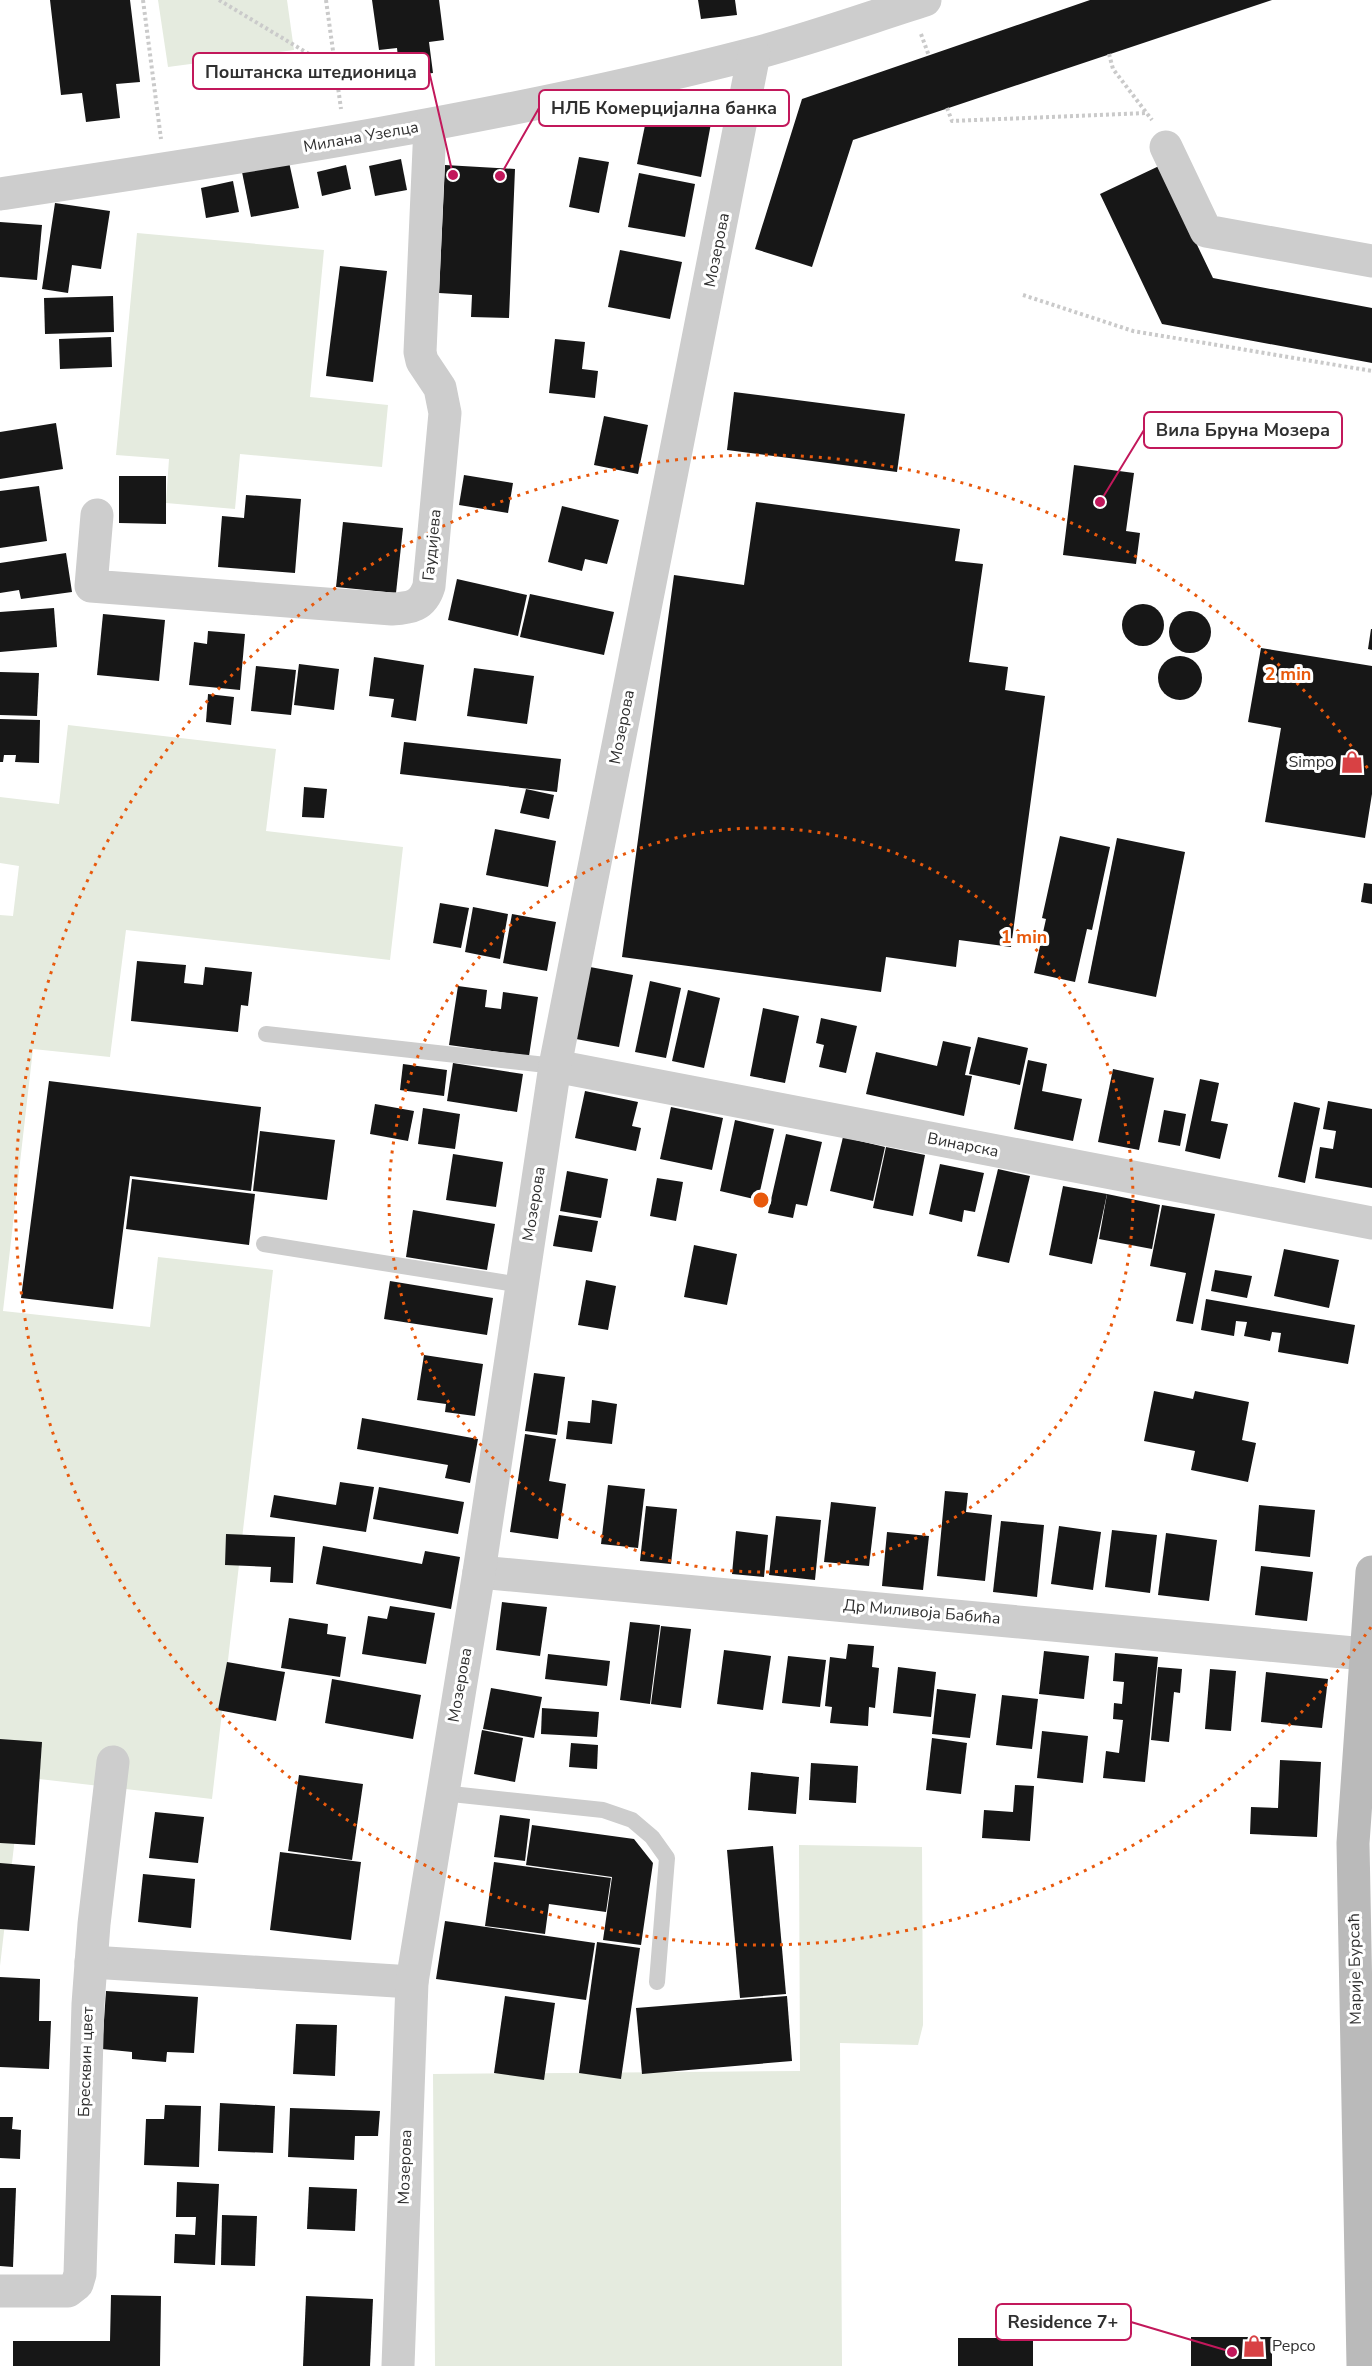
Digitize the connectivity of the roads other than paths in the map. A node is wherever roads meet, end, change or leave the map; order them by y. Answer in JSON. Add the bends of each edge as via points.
{"nodes":[{"id":1,"x":925,"y":0,"type":"edge"},
{"id":2,"x":754,"y":54,"type":"junction"},
{"id":3,"x":430,"y":126,"type":"junction"},
{"id":4,"x":1166,"y":147,"type":"road end"},
{"id":5,"x":0,"y":194,"type":"edge"},
{"id":6,"x":1372,"y":261,"type":"edge"},
{"id":7,"x":97,"y":515,"type":"dead end"},
{"id":8,"x":266,"y":1034,"type":"dead end"},
{"id":9,"x":555,"y":1066,"type":"junction"},
{"id":10,"x":1372,"y":1223,"type":"edge"},
{"id":11,"x":264,"y":1244,"type":"dead end"},
{"id":12,"x":521,"y":1285,"type":"junction"},
{"id":13,"x":479,"y":1572,"type":"junction"},
{"id":14,"x":1372,"y":1572,"type":"edge"},
{"id":15,"x":1365,"y":1654,"type":"junction"},
{"id":16,"x":113,"y":1762,"type":"dead end"},
{"id":17,"x":442,"y":1793,"type":"junction"},
{"id":18,"x":1363,"y":1813,"type":"edge"},
{"id":19,"x":91,"y":1962,"type":"junction"},
{"id":20,"x":412,"y":1982,"type":"junction"},
{"id":21,"x":657,"y":1982,"type":"dead end"},
{"id":22,"x":0,"y":2291,"type":"edge"},
{"id":23,"x":398,"y":2366,"type":"edge"},
{"id":24,"x":1364,"y":2366,"type":"edge"}],
"edges":[{"from":1,"to":2,"type":"street","name":"Милана Узелца"},
{"from":2,"to":3,"type":"street","name":"Милана Узелца"},
{"from":2,"to":9,"type":"street","name":"Мозерова"},
{"from":3,"to":5,"type":"street","name":"Милана Узелца"},
{"from":3,"to":7,"type":"street","name":"Гаудијева","via":[[420,352],[422,362],[440,388],[444,413],[429,586],[420,604],[392,609],[91,586]]},
{"from":4,"to":6,"type":"street","via":[[1206,231]]},
{"from":8,"to":9,"type":"lane"},
{"from":9,"to":10,"type":"street","name":"Винарска"},
{"from":9,"to":12,"type":"street","name":"Мозерова"},
{"from":11,"to":12,"type":"lane"},
{"from":12,"to":13,"type":"street","name":"Мозерова"},
{"from":13,"to":15,"type":"street","name":"Др Миливоја Бабића"},
{"from":13,"to":17,"type":"street","name":"Мозерова"},
{"from":14,"to":15,"type":"street","name":"Марије Бурсаћ"},
{"from":15,"to":18,"type":"street","name":"Марије Бурсаћ"},
{"from":16,"to":19,"type":"street","name":"Бресквин цвет"},
{"from":17,"to":20,"type":"street","name":"Мозерова"},
{"from":17,"to":21,"type":"lane","via":[[603,1810],[632,1820],[652,1837],[667,1858]]},
{"from":18,"to":24,"type":"street","name":"Марије Бурсаћ","via":[[1353,1843]]},
{"from":19,"to":20,"type":"street"},
{"from":19,"to":22,"type":"street","name":"Бресквин цвет","via":[[80,2274],[77,2284],[68,2291]]},
{"from":20,"to":23,"type":"street","name":"Мозерова"}]}
